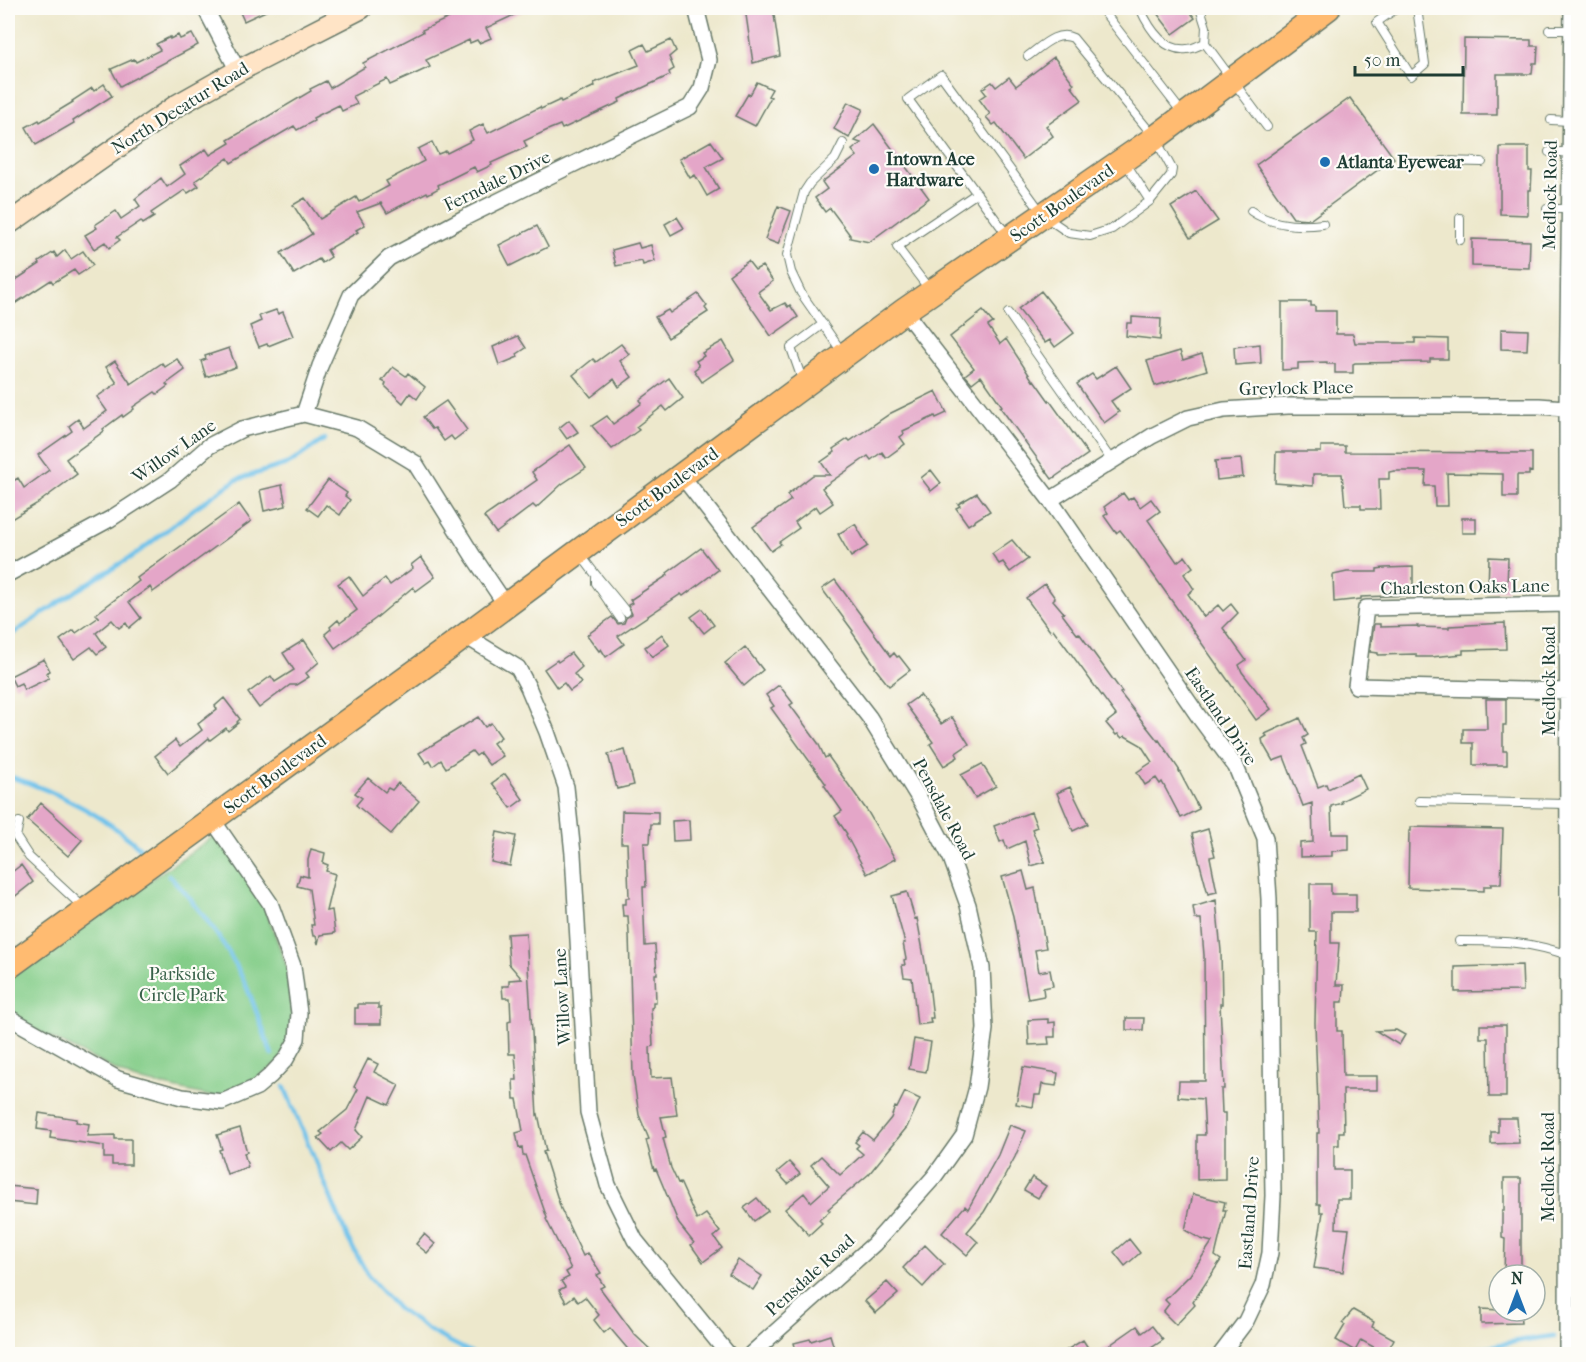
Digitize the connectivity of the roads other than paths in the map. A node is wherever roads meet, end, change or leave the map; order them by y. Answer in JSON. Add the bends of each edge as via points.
{"nodes":[{"id":1,"x":205,"y":8,"type":"edge"},
{"id":2,"x":361,"y":8,"type":"edge"},
{"id":3,"x":696,"y":8,"type":"edge"},
{"id":4,"x":1101,"y":8,"type":"edge"},
{"id":5,"x":1140,"y":8,"type":"edge"},
{"id":6,"x":1200,"y":8,"type":"edge"},
{"id":7,"x":1328,"y":8,"type":"edge"},
{"id":8,"x":1397,"y":8,"type":"edge"},
{"id":9,"x":1417,"y":8,"type":"edge"},
{"id":10,"x":1572,"y":8,"type":"edge"},
{"id":11,"x":1387,"y":10,"type":"edge"},
{"id":12,"x":1549,"y":30,"type":"dead end"},
{"id":13,"x":1572,"y":30,"type":"junction"},
{"id":14,"x":1205,"y":43,"type":"junction"},
{"id":15,"x":1578,"y":49,"type":"edge"},
{"id":16,"x":1028,"y":56,"type":"dead end"},
{"id":17,"x":1571,"y":66,"type":"junction"},
{"id":18,"x":238,"y":70,"type":"junction"},
{"id":19,"x":1233,"y":79,"type":"junction"},
{"id":20,"x":1575,"y":104,"type":"edge"},
{"id":21,"x":1184,"y":115,"type":"junction"},
{"id":22,"x":1551,"y":120,"type":"dead end"},
{"id":23,"x":1570,"y":121,"type":"junction"},
{"id":24,"x":1267,"y":127,"type":"dead end"},
{"id":25,"x":1155,"y":138,"type":"junction"},
{"id":26,"x":843,"y":143,"type":"dead end"},
{"id":27,"x":1549,"y":152,"type":"dead end"},
{"id":28,"x":1570,"y":152,"type":"junction"},
{"id":29,"x":1124,"y":160,"type":"junction"},
{"id":30,"x":1442,"y":161,"type":"dead end"},
{"id":31,"x":1482,"y":162,"type":"dead end"},
{"id":32,"x":977,"y":193,"type":"junction"},
{"id":33,"x":1150,"y":201,"type":"junction"},
{"id":34,"x":1547,"y":209,"type":"dead end"},
{"id":35,"x":1574,"y":209,"type":"edge"},
{"id":36,"x":1251,"y":211,"type":"dead end"},
{"id":37,"x":1044,"y":216,"type":"junction"},
{"id":38,"x":1460,"y":218,"type":"dead end"},
{"id":39,"x":8,"y":224,"type":"edge"},
{"id":40,"x":1323,"y":224,"type":"dead end"},
{"id":41,"x":1010,"y":239,"type":"junction"},
{"id":42,"x":1460,"y":240,"type":"dead end"},
{"id":43,"x":931,"y":292,"type":"junction"},
{"id":44,"x":904,"y":311,"type":"junction"},
{"id":45,"x":1008,"y":313,"type":"dead end"},
{"id":46,"x":823,"y":324,"type":"junction"},
{"id":47,"x":845,"y":355,"type":"junction"},
{"id":48,"x":804,"y":386,"type":"junction"},
{"id":49,"x":1573,"y":409,"type":"edge"},
{"id":50,"x":304,"y":414,"type":"junction"},
{"id":51,"x":1112,"y":461,"type":"junction"},
{"id":52,"x":682,"y":476,"type":"junction"},
{"id":53,"x":1050,"y":500,"type":"junction"},
{"id":54,"x":579,"y":551,"type":"junction"},
{"id":55,"x":8,"y":574,"type":"edge"},
{"id":56,"x":506,"y":604,"type":"junction"},
{"id":57,"x":1572,"y":609,"type":"edge"},
{"id":58,"x":623,"y":615,"type":"dead end"},
{"id":59,"x":464,"y":635,"type":"junction"},
{"id":60,"x":1568,"y":691,"type":"junction"},
{"id":61,"x":1419,"y":801,"type":"dead end"},
{"id":62,"x":1569,"y":804,"type":"junction"},
{"id":63,"x":212,"y":819,"type":"junction"},
{"id":64,"x":19,"y":822,"type":"dead end"},
{"id":65,"x":1574,"y":873,"type":"edge"},
{"id":66,"x":86,"y":910,"type":"junction"},
{"id":67,"x":1459,"y":941,"type":"dead end"},
{"id":68,"x":1568,"y":955,"type":"junction"},
{"id":69,"x":8,"y":968,"type":"edge"},
{"id":70,"x":8,"y":1017,"type":"edge"},
{"id":71,"x":1573,"y":1084,"type":"edge"},
{"id":72,"x":1573,"y":1125,"type":"edge"},
{"id":73,"x":728,"y":1354,"type":"edge"},
{"id":74,"x":751,"y":1354,"type":"edge"},
{"id":75,"x":1221,"y":1354,"type":"edge"},
{"id":76,"x":1567,"y":1354,"type":"edge"}],
"edges":[{"from":1,"to":18,"type":"street"},
{"from":2,"to":18,"type":"main road","name":"North Decatur Road"},
{"from":3,"to":50,"type":"street","name":"Ferndale Drive","via":[[710,60],[702,87],[690,107],[389,258],[351,295]]},
{"from":4,"to":21,"type":"lane"},
{"from":5,"to":14,"type":"lane","via":[[1156,36],[1172,47],[1188,49]]},
{"from":6,"to":14,"type":"lane","via":[[1206,27]]},
{"from":7,"to":19,"type":"highway","name":"Scott Boulevard"},
{"from":8,"to":11,"type":"lane"},
{"from":9,"to":11,"type":"lane","via":[[1425,64],[1411,76],[1377,22]]},
{"from":10,"to":13,"type":"street","name":"Medlock Road"},
{"from":12,"to":13,"type":"lane"},
{"from":13,"to":17,"type":"street","name":"Medlock Road"},
{"from":14,"to":19,"type":"lane"},
{"from":15,"to":17,"type":"lane"},
{"from":16,"to":25,"type":"lane","via":[[1058,35],[1073,38]]},
{"from":17,"to":20,"type":"street","name":"Medlock Road"},
{"from":18,"to":39,"type":"main road","name":"North Decatur Road","via":[[146,125]]},
{"from":19,"to":21,"type":"highway","name":"Scott Boulevard"},
{"from":19,"to":24,"type":"lane"},
{"from":20,"to":23,"type":"street","name":"Medlock Road"},
{"from":21,"to":25,"type":"highway","name":"Scott Boulevard"},
{"from":22,"to":23,"type":"lane"},
{"from":23,"to":28,"type":"street","name":"Medlock Road"},
{"from":25,"to":29,"type":"highway","name":"Scott Boulevard"},
{"from":25,"to":33,"type":"lane","via":[[1172,169]]},
{"from":26,"to":46,"type":"lane","via":[[835,159],[804,192],[787,255],[801,293]]},
{"from":27,"to":28,"type":"lane"},
{"from":28,"to":35,"type":"street","name":"Medlock Road"},
{"from":29,"to":33,"type":"lane"},
{"from":29,"to":37,"type":"highway","name":"Scott Boulevard"},
{"from":30,"to":31,"type":"lane"},
{"from":32,"to":37,"type":"lane","via":[[908,99],[941,75]]},
{"from":32,"to":41,"type":"lane"},
{"from":32,"to":43,"type":"lane","via":[[897,247]]},
{"from":33,"to":37,"type":"lane","via":[[1112,229],[1090,236],[1069,233]]},
{"from":34,"to":35,"type":"lane"},
{"from":35,"to":49,"type":"street","name":"Medlock Road"},
{"from":36,"to":40,"type":"lane","via":[[1278,222]]},
{"from":37,"to":41,"type":"highway","name":"Scott Boulevard"},
{"from":38,"to":42,"type":"lane"},
{"from":41,"to":43,"type":"highway","name":"Scott Boulevard"},
{"from":43,"to":44,"type":"highway","name":"Scott Boulevard"},
{"from":44,"to":47,"type":"highway","name":"Scott Boulevard"},
{"from":44,"to":53,"type":"street","name":"Eastland Drive"},
{"from":45,"to":51,"type":"lane"},
{"from":46,"to":47,"type":"lane"},
{"from":46,"to":48,"type":"lane","via":[[791,348]]},
{"from":47,"to":48,"type":"highway","name":"Scott Boulevard"},
{"from":48,"to":52,"type":"highway","name":"Scott Boulevard"},
{"from":49,"to":51,"type":"street","name":"Greylock Place","via":[[1288,406],[1224,410],[1188,418]]},
{"from":49,"to":57,"type":"street","name":"Medlock Road"},
{"from":50,"to":55,"type":"street","name":"Willow Lane","via":[[242,429],[209,446],[170,480],[110,519]]},
{"from":50,"to":56,"type":"street","name":"Willow Lane","via":[[357,428],[415,463]]},
{"from":51,"to":53,"type":"street","name":"Greylock Place"},
{"from":52,"to":54,"type":"highway","name":"Scott Boulevard"},
{"from":52,"to":74,"type":"street","name":"Pensdale Road","via":[[887,745],[951,858],[968,905],[982,968],[985,1029],[977,1087],[964,1136],[934,1177],[874,1244]]},
{"from":53,"to":75,"type":"street","name":"Eastland Drive","via":[[1236,766],[1265,838],[1273,1196],[1270,1253],[1263,1285],[1246,1321]]},
{"from":54,"to":56,"type":"highway","name":"Scott Boulevard"},
{"from":54,"to":58,"type":"lane"},
{"from":56,"to":59,"type":"highway","name":"Scott Boulevard"},
{"from":57,"to":60,"type":"street","name":"Medlock Road"},
{"from":57,"to":60,"type":"street","name":"Charleston Oaks Lane","via":[[1366,608],[1356,686]]},
{"from":59,"to":63,"type":"highway","name":"Scott Boulevard"},
{"from":59,"to":73,"type":"street","name":"Willow Lane","via":[[518,668],[566,787],[588,1112],[608,1185],[635,1240]]},
{"from":60,"to":62,"type":"street","name":"Medlock Road"},
{"from":61,"to":62,"type":"lane"},
{"from":62,"to":65,"type":"street","name":"Medlock Road"},
{"from":63,"to":66,"type":"highway","name":"Scott Boulevard"},
{"from":63,"to":70,"type":"street","via":[[270,903],[292,966],[300,1013],[297,1039],[270,1076],[257,1087],[222,1102],[182,1097],[118,1079]]},
{"from":64,"to":66,"type":"lane","via":[[16,837],[29,856]]},
{"from":65,"to":68,"type":"street","name":"Medlock Road"},
{"from":66,"to":69,"type":"highway","name":"Scott Boulevard"},
{"from":67,"to":68,"type":"lane","via":[[1513,941]]},
{"from":68,"to":71,"type":"street","name":"Medlock Road"},
{"from":71,"to":72,"type":"street","name":"Medlock Road"},
{"from":72,"to":76,"type":"street","name":"Medlock Road"}]}
